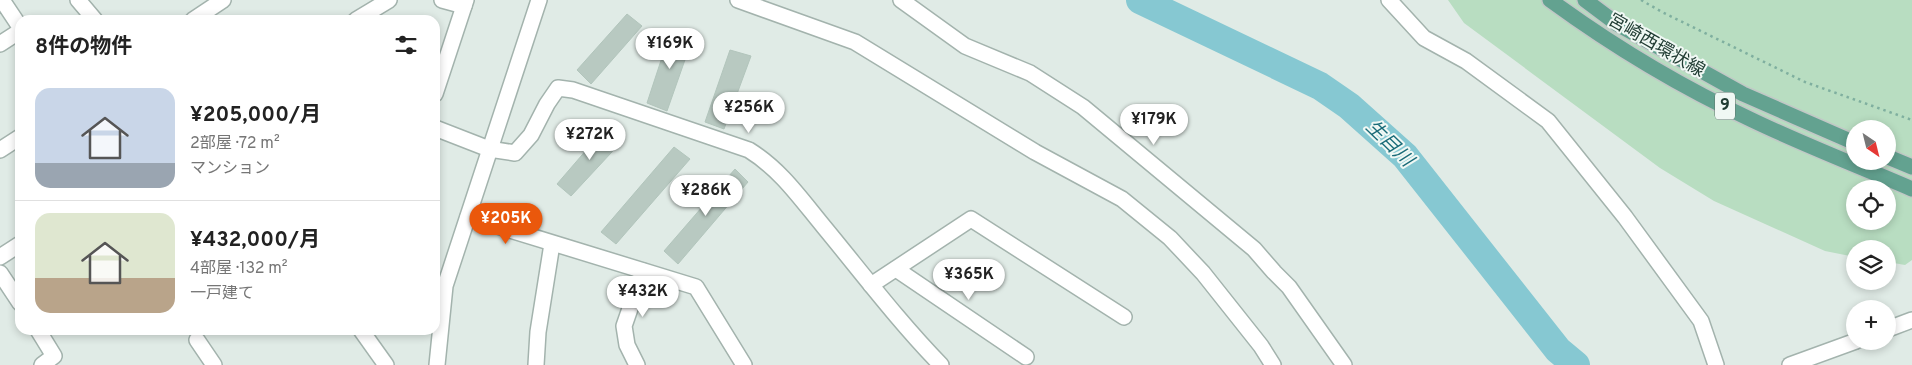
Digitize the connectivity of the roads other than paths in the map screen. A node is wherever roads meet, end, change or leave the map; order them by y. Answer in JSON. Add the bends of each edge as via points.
{"nodes":[{"id":1,"x":2,"y":0,"type":"edge"},
{"id":2,"x":78,"y":0,"type":"edge"},
{"id":3,"x":223,"y":0,"type":"edge"},
{"id":4,"x":389,"y":0,"type":"edge"},
{"id":5,"x":442,"y":0,"type":"edge"},
{"id":6,"x":538,"y":0,"type":"edge"},
{"id":7,"x":738,"y":0,"type":"edge"},
{"id":8,"x":900,"y":0,"type":"edge"},
{"id":9,"x":1389,"y":0,"type":"edge"},
{"id":10,"x":1550,"y":0,"type":"edge"},
{"id":11,"x":1585,"y":0,"type":"edge"},
{"id":12,"x":465,"y":3,"type":"edge"},
{"id":13,"x":91,"y":15,"type":"edge"},
{"id":14,"x":201,"y":15,"type":"edge"},
{"id":15,"x":364,"y":15,"type":"edge"},
{"id":16,"x":15,"y":20,"type":"edge"},
{"id":17,"x":15,"y":34,"type":"edge"},
{"id":18,"x":0,"y":44,"type":"edge"},
{"id":19,"x":440,"y":79,"type":"edge"},
{"id":20,"x":440,"y":130,"type":"edge"},
{"id":21,"x":1846,"y":139,"type":"edge"},
{"id":22,"x":15,"y":140,"type":"edge"},
{"id":23,"x":489,"y":149,"type":"junction"},
{"id":24,"x":0,"y":150,"type":"edge"},
{"id":25,"x":1896,"y":160,"type":"edge"},
{"id":26,"x":1912,"y":167,"type":"edge"},
{"id":27,"x":1912,"y":189,"type":"edge"},
{"id":28,"x":468,"y":217,"type":"junction"},
{"id":29,"x":552,"y":244,"type":"junction"},
{"id":30,"x":15,"y":247,"type":"edge"},
{"id":31,"x":0,"y":257,"type":"edge"},
{"id":32,"x":896,"y":269,"type":"junction"},
{"id":33,"x":642,"y":272,"type":"junction"},
{"id":34,"x":0,"y":273,"type":"edge"},
{"id":35,"x":871,"y":285,"type":"junction"},
{"id":36,"x":15,"y":296,"type":"edge"},
{"id":37,"x":1124,"y":317,"type":"dead end"},
{"id":38,"x":1912,"y":320,"type":"edge"},
{"id":39,"x":1896,"y":326,"type":"edge"},
{"id":40,"x":440,"y":331,"type":"edge"},
{"id":41,"x":42,"y":335,"type":"edge"},
{"id":42,"x":365,"y":335,"type":"edge"},
{"id":43,"x":440,"y":335,"type":"edge"},
{"id":44,"x":197,"y":340,"type":"dead end"},
{"id":45,"x":1846,"y":345,"type":"edge"},
{"id":46,"x":1026,"y":357,"type":"dead end"},
{"id":47,"x":42,"y":365,"type":"edge"},
{"id":48,"x":214,"y":365,"type":"edge"},
{"id":49,"x":386,"y":365,"type":"edge"},
{"id":50,"x":437,"y":365,"type":"edge"},
{"id":51,"x":536,"y":365,"type":"edge"},
{"id":52,"x":637,"y":365,"type":"edge"},
{"id":53,"x":744,"y":365,"type":"edge"},
{"id":54,"x":941,"y":365,"type":"edge"},
{"id":55,"x":1272,"y":365,"type":"edge"},
{"id":56,"x":1344,"y":365,"type":"edge"},
{"id":57,"x":1716,"y":365,"type":"edge"},
{"id":58,"x":1790,"y":365,"type":"edge"}],
"edges":[{"from":1,"to":16,"type":"street"},
{"from":2,"to":13,"type":"street"},
{"from":3,"to":14,"type":"street"},
{"from":4,"to":15,"type":"street"},
{"from":5,"to":12,"type":"street"},
{"from":6,"to":23,"type":"street"},
{"from":7,"to":55,"type":"street","via":[[855,42],[1035,152],[1122,199],[1170,238],[1203,273],[1261,346]]},
{"from":8,"to":56,"type":"street","via":[[965,46],[1045,82],[1129,144],[1254,250],[1289,287]]},
{"from":9,"to":57,"type":"street","via":[[1424,38],[1466,61],[1548,121],[1625,217],[1701,321]]},
{"from":10,"to":27,"type":"main road","name":"宮崎西環状線","number":"9","via":[[1619,48],[1678,82],[1751,120]]},
{"from":11,"to":21,"type":"main road","name":"宮崎西環状線","number":"9","via":[[1617,24],[1743,94]]},
{"from":12,"to":19,"type":"street"},
{"from":17,"to":18,"type":"street"},
{"from":20,"to":23,"type":"street"},
{"from":22,"to":24,"type":"street"},
{"from":23,"to":28,"type":"street"},
{"from":23,"to":35,"type":"street","via":[[515,153],[531,135],[558,88],[573,90],[749,150],[767,161],[785,180]]},
{"from":25,"to":26,"type":"main road"},
{"from":28,"to":29,"type":"street"},
{"from":28,"to":40,"type":"street","via":[[444,286]]},
{"from":29,"to":33,"type":"street"},
{"from":29,"to":51,"type":"street"},
{"from":30,"to":31,"type":"street"},
{"from":32,"to":35,"type":"street"},
{"from":32,"to":37,"type":"street","via":[[971,219]]},
{"from":32,"to":46,"type":"street"},
{"from":33,"to":52,"type":"street","via":[[624,326],[626,345]]},
{"from":33,"to":53,"type":"street","via":[[696,287]]},
{"from":34,"to":36,"type":"street"},
{"from":35,"to":54,"type":"street"},
{"from":38,"to":39,"type":"street"},
{"from":41,"to":47,"type":"street","via":[[54,356]]},
{"from":42,"to":49,"type":"street"},
{"from":43,"to":50,"type":"street"},
{"from":44,"to":48,"type":"street"},
{"from":45,"to":58,"type":"street"}]}
